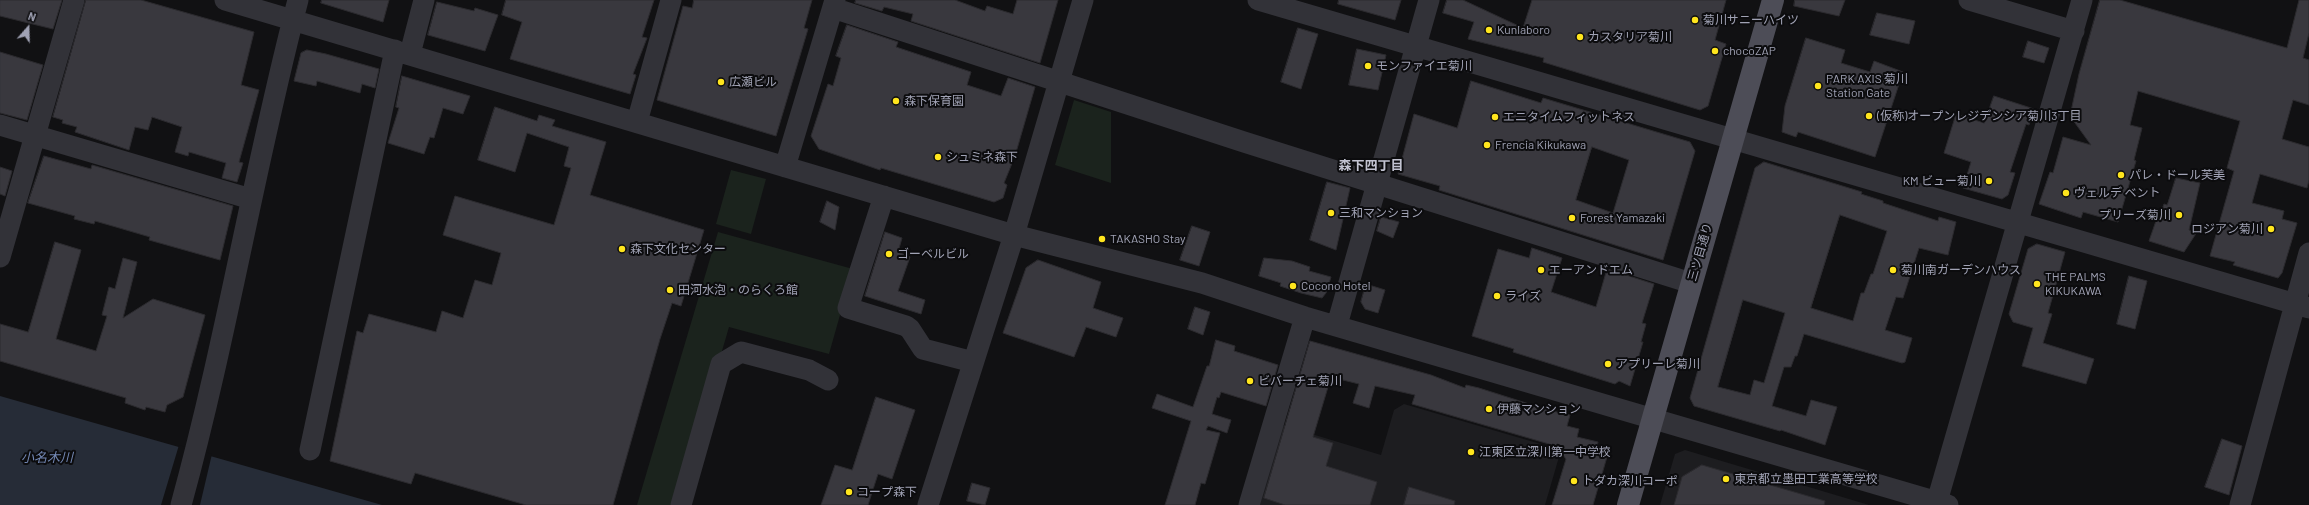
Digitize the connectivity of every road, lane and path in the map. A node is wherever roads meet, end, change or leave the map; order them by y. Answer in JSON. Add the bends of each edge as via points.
{"nodes":[{"id":1,"x":74,"y":0,"type":"edge"},
{"id":2,"x":225,"y":0,"type":"edge"},
{"id":3,"x":424,"y":0,"type":"edge"},
{"id":4,"x":671,"y":0,"type":"edge"},
{"id":5,"x":1083,"y":0,"type":"edge"},
{"id":6,"x":1258,"y":0,"type":"edge"},
{"id":7,"x":1429,"y":0,"type":"edge"},
{"id":8,"x":1773,"y":0,"type":"edge"},
{"id":9,"x":1969,"y":0,"type":"edge"},
{"id":10,"x":2082,"y":0,"type":"edge"},
{"id":11,"x":834,"y":4,"type":"edge"},
{"id":12,"x":295,"y":10,"type":"edge"},
{"id":13,"x":2074,"y":31,"type":"junction"},
{"id":14,"x":1416,"y":46,"type":"junction"},
{"id":15,"x":403,"y":52,"type":"junction"},
{"id":16,"x":1059,"y":80,"type":"junction"},
{"id":17,"x":637,"y":122,"type":"junction"},
{"id":18,"x":0,"y":125,"type":"edge"},
{"id":19,"x":35,"y":135,"type":"junction"},
{"id":20,"x":1733,"y":139,"type":"junction"},
{"id":21,"x":785,"y":167,"type":"junction"},
{"id":22,"x":1378,"y":184,"type":"junction"},
{"id":23,"x":884,"y":196,"type":"junction"},
{"id":24,"x":251,"y":199,"type":"junction"},
{"id":25,"x":2018,"y":222,"type":"junction"},
{"id":26,"x":1014,"y":235,"type":"junction"},
{"id":27,"x":2309,"y":253,"type":"edge"},
{"id":28,"x":0,"y":257,"type":"edge"},
{"id":29,"x":1691,"y":283,"type":"junction"},
{"id":30,"x":2302,"y":306,"type":"edge"},
{"id":31,"x":1305,"y":317,"type":"junction"},
{"id":32,"x":1337,"y":325,"type":"junction"},
{"id":33,"x":973,"y":362,"type":"junction"},
{"id":34,"x":1653,"y":417,"type":"junction"},
{"id":35,"x":310,"y":450,"type":"dead end"},
{"id":36,"x":1941,"y":504,"type":"edge"},
{"id":37,"x":181,"y":505,"type":"edge"},
{"id":38,"x":681,"y":505,"type":"edge"},
{"id":39,"x":689,"y":505,"type":"edge"},
{"id":40,"x":928,"y":505,"type":"edge"},
{"id":41,"x":1249,"y":505,"type":"edge"},
{"id":42,"x":1628,"y":505,"type":"edge"},
{"id":43,"x":2240,"y":505,"type":"edge"}],
"edges":[{"from":1,"to":19,"type":"street"},
{"from":2,"to":12,"type":"street"},
{"from":3,"to":15,"type":"street"},
{"from":4,"to":17,"type":"street"},
{"from":5,"to":16,"type":"street"},
{"from":6,"to":14,"type":"street"},
{"from":7,"to":14,"type":"street"},
{"from":8,"to":20,"type":"main road","name":"三ツ目通り"},
{"from":9,"to":13,"type":"street"},
{"from":10,"to":13,"type":"street"},
{"from":11,"to":16,"type":"street"},
{"from":11,"to":21,"type":"street"},
{"from":12,"to":15,"type":"street"},
{"from":12,"to":24,"type":"street"},
{"from":13,"to":25,"type":"street"},
{"from":14,"to":20,"type":"street"},
{"from":14,"to":22,"type":"street"},
{"from":15,"to":17,"type":"street"},
{"from":15,"to":35,"type":"street"},
{"from":16,"to":22,"type":"street"},
{"from":16,"to":26,"type":"street"},
{"from":17,"to":21,"type":"street"},
{"from":18,"to":19,"type":"street"},
{"from":19,"to":24,"type":"street"},
{"from":19,"to":28,"type":"street"},
{"from":20,"to":25,"type":"street"},
{"from":20,"to":29,"type":"main road","name":"三ツ目通り"},
{"from":21,"to":23,"type":"street"},
{"from":22,"to":29,"type":"street"},
{"from":22,"to":32,"type":"street"},
{"from":23,"to":26,"type":"street"},
{"from":23,"to":33,"type":"street","via":[[848,308],[906,326],[923,349]]},
{"from":24,"to":37,"type":"street","via":[[201,431]]},
{"from":25,"to":30,"type":"street"},
{"from":25,"to":36,"type":"street"},
{"from":26,"to":31,"type":"street","via":[[1202,283]]},
{"from":26,"to":33,"type":"street"},
{"from":27,"to":30,"type":"street"},
{"from":29,"to":34,"type":"main road","name":"三ツ目通り"},
{"from":30,"to":43,"type":"street"},
{"from":31,"to":32,"type":"street"},
{"from":31,"to":41,"type":"street"},
{"from":32,"to":34,"type":"street"},
{"from":33,"to":40,"type":"street"},
{"from":34,"to":36,"type":"street"},
{"from":34,"to":42,"type":"main road","name":"三ツ目通り"},
{"from":38,"to":39,"type":"street","via":[[721,364],[741,352],[809,370],[828,380],[807,378],[744,360],[728,368]]}]}
